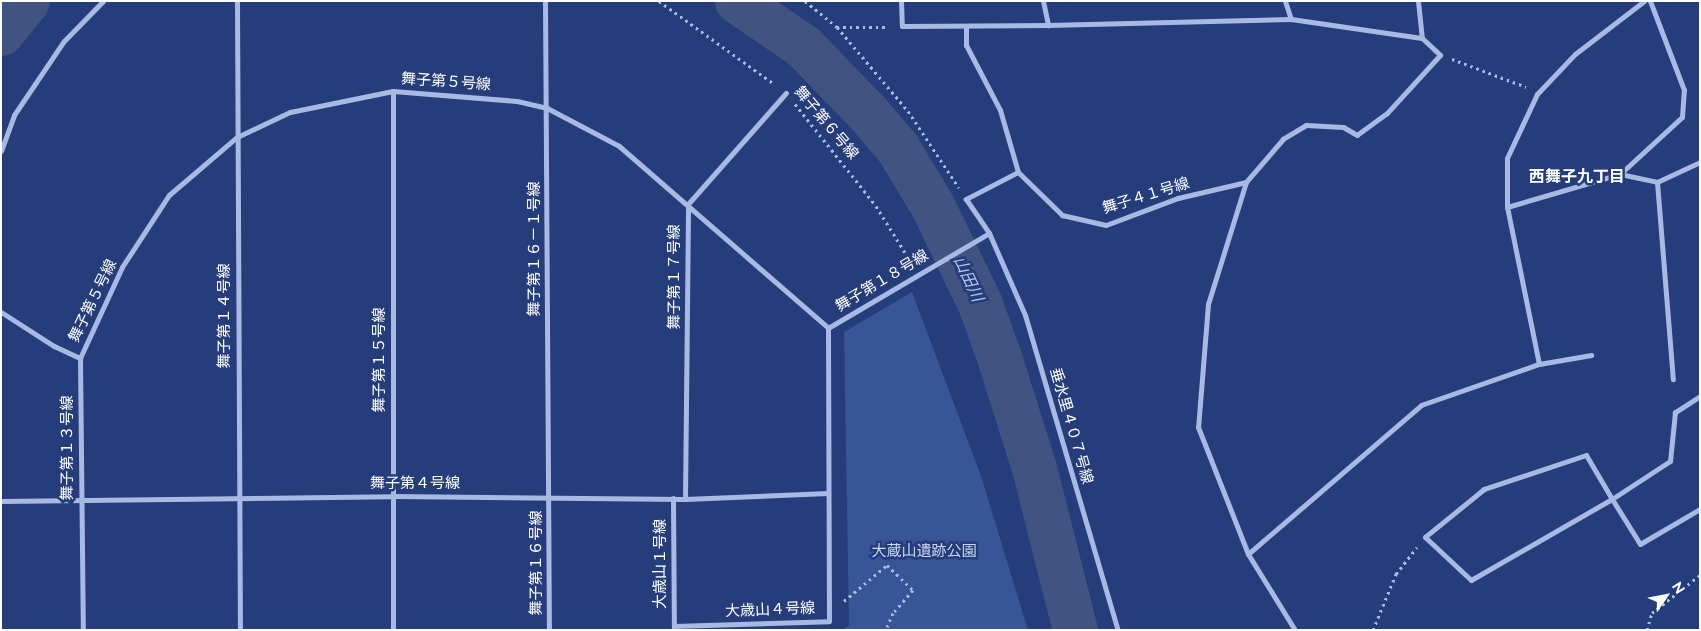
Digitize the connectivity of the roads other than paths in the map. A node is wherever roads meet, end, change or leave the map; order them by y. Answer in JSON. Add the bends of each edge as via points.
{"nodes":[{"id":1,"x":103,"y":1,"type":"edge"},
{"id":2,"x":237,"y":1,"type":"edge"},
{"id":3,"x":545,"y":1,"type":"edge"},
{"id":4,"x":901,"y":1,"type":"edge"},
{"id":5,"x":1043,"y":1,"type":"edge"},
{"id":6,"x":1285,"y":1,"type":"edge"},
{"id":7,"x":1418,"y":1,"type":"edge"},
{"id":8,"x":1644,"y":1,"type":"edge"},
{"id":9,"x":1650,"y":1,"type":"edge"},
{"id":10,"x":1291,"y":19,"type":"junction"},
{"id":11,"x":1048,"y":25,"type":"junction"},
{"id":12,"x":966,"y":26,"type":"junction"},
{"id":13,"x":1422,"y":38,"type":"junction"},
{"id":14,"x":393,"y":91,"type":"junction"},
{"id":15,"x":786,"y":93,"type":"road end"},
{"id":16,"x":547,"y":108,"type":"junction"},
{"id":17,"x":237,"y":137,"type":"junction"},
{"id":18,"x":1,"y":151,"type":"edge"},
{"id":19,"x":1700,"y":162,"type":"edge"},
{"id":20,"x":1018,"y":172,"type":"junction"},
{"id":21,"x":1620,"y":174,"type":"junction"},
{"id":22,"x":1246,"y":182,"type":"junction"},
{"id":23,"x":1657,"y":182,"type":"junction"},
{"id":24,"x":688,"y":204,"type":"junction"},
{"id":25,"x":1507,"y":207,"type":"junction"},
{"id":26,"x":989,"y":233,"type":"junction"},
{"id":27,"x":1,"y":312,"type":"edge"},
{"id":28,"x":828,"y":328,"type":"junction"},
{"id":29,"x":1591,"y":355,"type":"dead end"},
{"id":30,"x":80,"y":358,"type":"junction"},
{"id":31,"x":1539,"y":364,"type":"junction"},
{"id":32,"x":1673,"y":380,"type":"dead end"},
{"id":33,"x":1700,"y":396,"type":"edge"},
{"id":34,"x":828,"y":493,"type":"junction"},
{"id":35,"x":392,"y":496,"type":"junction"},
{"id":36,"x":549,"y":496,"type":"junction"},
{"id":37,"x":673,"y":498,"type":"junction"},
{"id":38,"x":685,"y":499,"type":"junction"},
{"id":39,"x":1612,"y":499,"type":"junction"},
{"id":40,"x":237,"y":500,"type":"junction"},
{"id":41,"x":1,"y":501,"type":"edge"},
{"id":42,"x":81,"y":502,"type":"junction"},
{"id":43,"x":1700,"y":509,"type":"edge"},
{"id":44,"x":1248,"y":554,"type":"junction"},
{"id":45,"x":674,"y":628,"type":"edge"},
{"id":46,"x":84,"y":630,"type":"edge"},
{"id":47,"x":240,"y":630,"type":"edge"},
{"id":48,"x":393,"y":630,"type":"edge"},
{"id":49,"x":549,"y":630,"type":"edge"},
{"id":50,"x":1118,"y":630,"type":"edge"},
{"id":51,"x":1296,"y":630,"type":"edge"}],
"edges":[{"from":1,"to":18,"type":"street","via":[[64,41],[14,115]]},
{"from":2,"to":17,"type":"street","name":"舞子第１４号線"},
{"from":3,"to":16,"type":"street","name":"舞子第１６－１号線"},
{"from":4,"to":12,"type":"street","via":[[902,26]]},
{"from":5,"to":11,"type":"street"},
{"from":6,"to":10,"type":"street"},
{"from":7,"to":13,"type":"street"},
{"from":8,"to":25,"type":"street","via":[[1575,54],[1537,94],[1507,158]]},
{"from":9,"to":21,"type":"street","via":[[1684,90],[1682,117]]},
{"from":10,"to":11,"type":"street"},
{"from":10,"to":13,"type":"street"},
{"from":11,"to":12,"type":"street"},
{"from":12,"to":20,"type":"street","name":"舞子４１号線","via":[[966,45],[1000,110]]},
{"from":13,"to":22,"type":"street","via":[[1440,54],[1387,113],[1357,135],[1343,127],[1306,125],[1290,132]]},
{"from":14,"to":16,"type":"street","name":"舞子第５号線","via":[[440,92]]},
{"from":14,"to":17,"type":"street","name":"舞子第５号線","via":[[290,112]]},
{"from":14,"to":35,"type":"street","name":"舞子第１５号線"},
{"from":15,"to":24,"type":"street","name":"舞子第１７号線"},
{"from":16,"to":24,"type":"street","name":"舞子第５号線","via":[[619,146]]},
{"from":16,"to":36,"type":"street","name":"舞子第１６－１号線"},
{"from":17,"to":30,"type":"street","name":"舞子第５号線","via":[[168,195],[122,267]]},
{"from":17,"to":40,"type":"street","name":"舞子第１４号線"},
{"from":19,"to":23,"type":"street"},
{"from":20,"to":22,"type":"street","name":"舞子４１号線","via":[[1062,215],[1106,225],[1178,198]]},
{"from":20,"to":26,"type":"street","name":"垂水里４０７号線","via":[[966,199]]},
{"from":21,"to":23,"type":"street"},
{"from":21,"to":25,"type":"street"},
{"from":22,"to":44,"type":"street","via":[[1208,304],[1198,427]]},
{"from":23,"to":32,"type":"street"},
{"from":24,"to":28,"type":"street","name":"舞子第５号線"},
{"from":24,"to":38,"type":"street","name":"舞子第１７号線"},
{"from":25,"to":31,"type":"street"},
{"from":26,"to":28,"type":"street","name":"舞子第１８号線"},
{"from":26,"to":50,"type":"street","name":"垂水里４０７号線","via":[[1025,315]]},
{"from":27,"to":30,"type":"street","via":[[54,346]]},
{"from":28,"to":34,"type":"street","name":"舞子第１８号線"},
{"from":29,"to":31,"type":"street"},
{"from":30,"to":42,"type":"street","name":"舞子第１３号線"},
{"from":31,"to":44,"type":"street","via":[[1421,405]]},
{"from":33,"to":39,"type":"street","via":[[1675,412],[1670,461]]},
{"from":34,"to":38,"type":"street","name":"舞子第４号線"},
{"from":34,"to":45,"type":"street","name":"大歳山４号線","via":[[829,621]]},
{"from":35,"to":36,"type":"street","name":"舞子第４号線"},
{"from":35,"to":40,"type":"street","name":"舞子第４号線"},
{"from":35,"to":48,"type":"street","name":"舞子第１５号線"},
{"from":36,"to":37,"type":"street","name":"舞子第４号線"},
{"from":36,"to":49,"type":"street","name":"舞子第１６号線"},
{"from":37,"to":38,"type":"street","name":"舞子第４号線"},
{"from":37,"to":45,"type":"street","name":"大歳山１号線"},
{"from":39,"to":39,"type":"street","via":[[1586,455],[1484,489],[1425,537],[1471,580]]},
{"from":39,"to":43,"type":"street","via":[[1640,544]]},
{"from":40,"to":42,"type":"street","name":"舞子第４号線"},
{"from":40,"to":47,"type":"street","name":"舞子第１４号線"},
{"from":41,"to":42,"type":"street","name":"舞子第４号線"},
{"from":42,"to":46,"type":"street","name":"舞子第１３号線"},
{"from":44,"to":51,"type":"street"}]}
